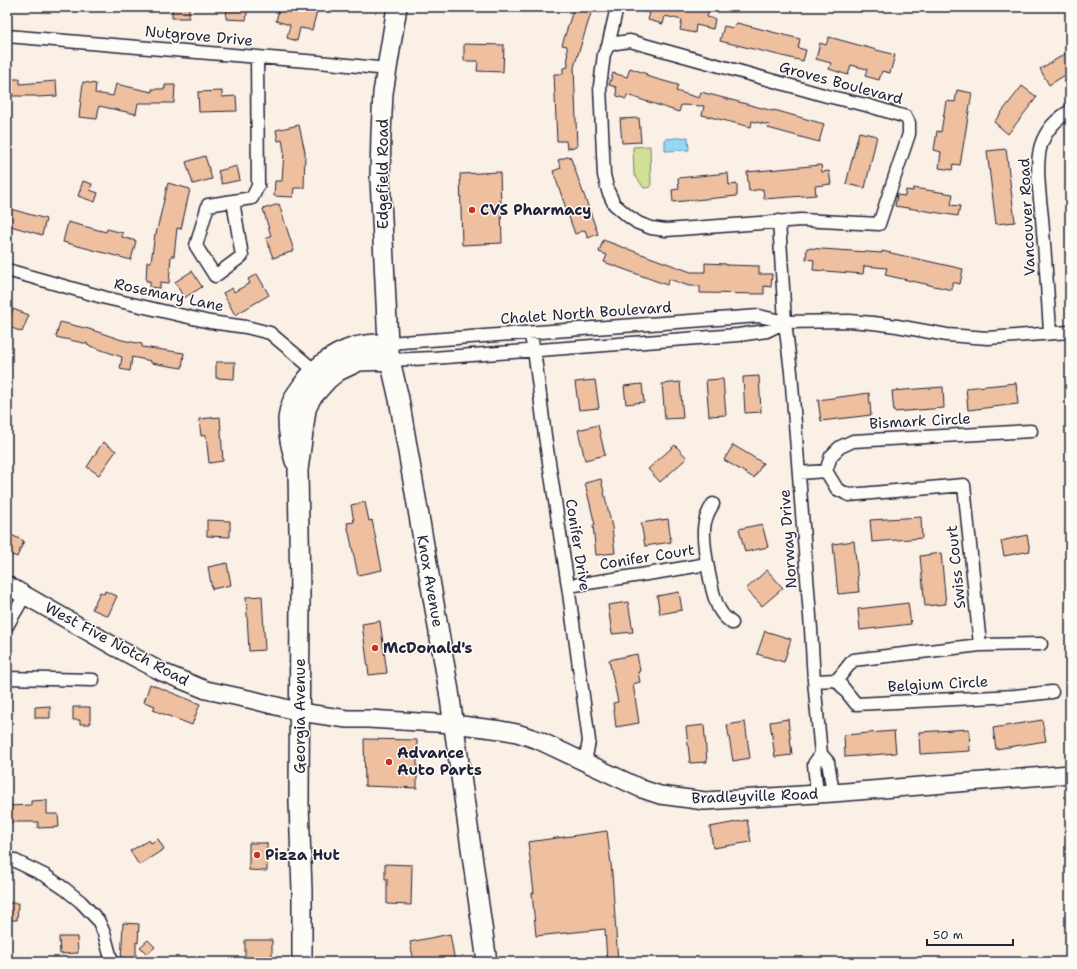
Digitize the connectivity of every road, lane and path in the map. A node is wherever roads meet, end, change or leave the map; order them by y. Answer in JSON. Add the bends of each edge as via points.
{"nodes":[{"id":1,"x":397,"y":7,"type":"edge"},
{"id":2,"x":617,"y":7,"type":"edge"},
{"id":3,"x":7,"y":36,"type":"edge"},
{"id":4,"x":608,"y":46,"type":"junction"},
{"id":5,"x":257,"y":57,"type":"junction"},
{"id":6,"x":387,"y":69,"type":"junction"},
{"id":7,"x":1070,"y":111,"type":"edge"},
{"id":8,"x":233,"y":201,"type":"junction"},
{"id":9,"x":779,"y":221,"type":"junction"},
{"id":10,"x":7,"y":270,"type":"edge"},
{"id":11,"x":786,"y":322,"type":"junction"},
{"id":12,"x":1070,"y":332,"type":"edge"},
{"id":13,"x":530,"y":333,"type":"junction"},
{"id":14,"x":1050,"y":333,"type":"junction"},
{"id":15,"x":534,"y":350,"type":"junction"},
{"id":16,"x":389,"y":351,"type":"junction"},
{"id":17,"x":314,"y":370,"type":"junction"},
{"id":18,"x":1031,"y":431,"type":"dead end"},
{"id":19,"x":298,"y":470,"type":"junction"},
{"id":20,"x":826,"y":471,"type":"junction"},
{"id":21,"x":799,"y":473,"type":"junction"},
{"id":22,"x":713,"y":504,"type":"dead end"},
{"id":23,"x":707,"y":564,"type":"junction"},
{"id":24,"x":7,"y":585,"type":"edge"},
{"id":25,"x":568,"y":586,"type":"junction"},
{"id":26,"x":25,"y":595,"type":"junction"},
{"id":27,"x":732,"y":623,"type":"dead end"},
{"id":28,"x":7,"y":626,"type":"edge"},
{"id":29,"x":1041,"y":644,"type":"dead end"},
{"id":30,"x":980,"y":645,"type":"junction"},
{"id":31,"x":7,"y":678,"type":"edge"},
{"id":32,"x":92,"y":680,"type":"dead end"},
{"id":33,"x":837,"y":680,"type":"junction"},
{"id":34,"x":814,"y":681,"type":"junction"},
{"id":35,"x":1052,"y":692,"type":"dead end"},
{"id":36,"x":300,"y":712,"type":"junction"},
{"id":37,"x":453,"y":724,"type":"junction"},
{"id":38,"x":585,"y":762,"type":"junction"},
{"id":39,"x":1070,"y":774,"type":"edge"},
{"id":40,"x":825,"y":794,"type":"junction"},
{"id":41,"x":7,"y":857,"type":"edge"},
{"id":42,"x":112,"y":962,"type":"edge"},
{"id":43,"x":302,"y":962,"type":"edge"},
{"id":44,"x":487,"y":962,"type":"edge"}],
"edges":[{"from":1,"to":6,"type":"main road","name":"Edgefield Road"},
{"from":2,"to":4,"type":"street","name":"Groves Boulevard"},
{"from":3,"to":5,"type":"street","name":"Nutgrove Drive"},
{"from":4,"to":9,"type":"street","name":"Groves Boulevard","via":[[604,54],[600,86],[604,175],[614,204],[638,223],[666,230]]},
{"from":4,"to":9,"type":"street","name":"Groves Boulevard","via":[[630,41],[906,117],[909,134],[879,224]]},
{"from":5,"to":6,"type":"street","name":"Nutgrove Drive"},
{"from":5,"to":8,"type":"street","via":[[258,186],[252,198]]},
{"from":6,"to":16,"type":"main road","name":"Edgefield Road","via":[[383,93],[380,178]]},
{"from":7,"to":14,"type":"street","name":"Vancouver Road","via":[[1049,129],[1039,155]]},
{"from":8,"to":8,"type":"street","via":[[208,205],[196,246],[215,276],[242,256]]},
{"from":9,"to":11,"type":"street"},
{"from":10,"to":17,"type":"street","name":"Rosemary Lane","via":[[121,302],[270,333]]},
{"from":11,"to":13,"type":"street","name":"Chalet North Boulevard","via":[[759,316]]},
{"from":11,"to":14,"type":"street","name":"Chalet North Boulevard","via":[[873,323],[947,335],[988,338]]},
{"from":11,"to":15,"type":"street","name":"Chalet North Boulevard","via":[[767,331],[738,335]]},
{"from":11,"to":21,"type":"street","name":"Norway Drive"},
{"from":12,"to":14,"type":"street","name":"Chalet North Boulevard"},
{"from":13,"to":15,"type":"street","name":"Conifer Drive"},
{"from":13,"to":16,"type":"street","name":"Chalet North Boulevard"},
{"from":15,"to":16,"type":"street","name":"Chalet North Boulevard","via":[[433,358]]},
{"from":15,"to":25,"type":"street","name":"Conifer Drive"},
{"from":16,"to":17,"type":"main road","name":"Georgia Avenue","via":[[357,346],[322,363]]},
{"from":16,"to":19,"type":"main road","name":"Georgia Avenue","via":[[349,365],[328,378],[311,398],[306,409]]},
{"from":16,"to":37,"type":"main road","name":"Knox Avenue","via":[[434,601]]},
{"from":17,"to":19,"type":"main road","name":"Georgia Avenue","via":[[295,395],[288,418],[289,439]]},
{"from":18,"to":20,"type":"street","name":"Bismark Circle","via":[[853,441],[840,447],[831,456]]},
{"from":19,"to":36,"type":"main road","name":"Georgia Avenue"},
{"from":20,"to":21,"type":"street"},
{"from":20,"to":30,"type":"street","name":"Swiss Court","via":[[837,489],[849,495],[964,485]]},
{"from":21,"to":34,"type":"street","name":"Norway Drive"},
{"from":22,"to":23,"type":"street","name":"Conifer Court","via":[[704,529]]},
{"from":23,"to":25,"type":"street","name":"Conifer Court"},
{"from":23,"to":27,"type":"street","name":"Conifer Court","via":[[717,605]]},
{"from":24,"to":26,"type":"street","name":"West Five Notch Road"},
{"from":25,"to":38,"type":"street","name":"Conifer Drive","via":[[589,742]]},
{"from":26,"to":28,"type":"street"},
{"from":26,"to":36,"type":"street","name":"West Five Notch Road","via":[[162,672],[206,690]]},
{"from":29,"to":30,"type":"street","name":"Belgium Circle"},
{"from":30,"to":33,"type":"street","name":"Belgium Circle","via":[[853,660]]},
{"from":31,"to":32,"type":"street"},
{"from":33,"to":34,"type":"street"},
{"from":33,"to":35,"type":"street","name":"Belgium Circle","via":[[856,704]]},
{"from":34,"to":40,"type":"street","name":"Norway Drive","via":[[821,754],[814,764]]},
{"from":36,"to":37,"type":"street","name":"West Five Notch Road","via":[[347,719]]},
{"from":36,"to":43,"type":"main road","name":"Georgia Avenue"},
{"from":37,"to":38,"type":"street","name":"Bradleyville Road","via":[[517,733]]},
{"from":37,"to":44,"type":"main road","name":"Knox Avenue"},
{"from":38,"to":40,"type":"street","name":"Bradleyville Road","via":[[642,789],[676,798],[705,801]]},
{"from":39,"to":40,"type":"street","name":"Bradleyville Road"},
{"from":41,"to":42,"type":"street","via":[[46,876],[82,902],[98,920]]}]}
